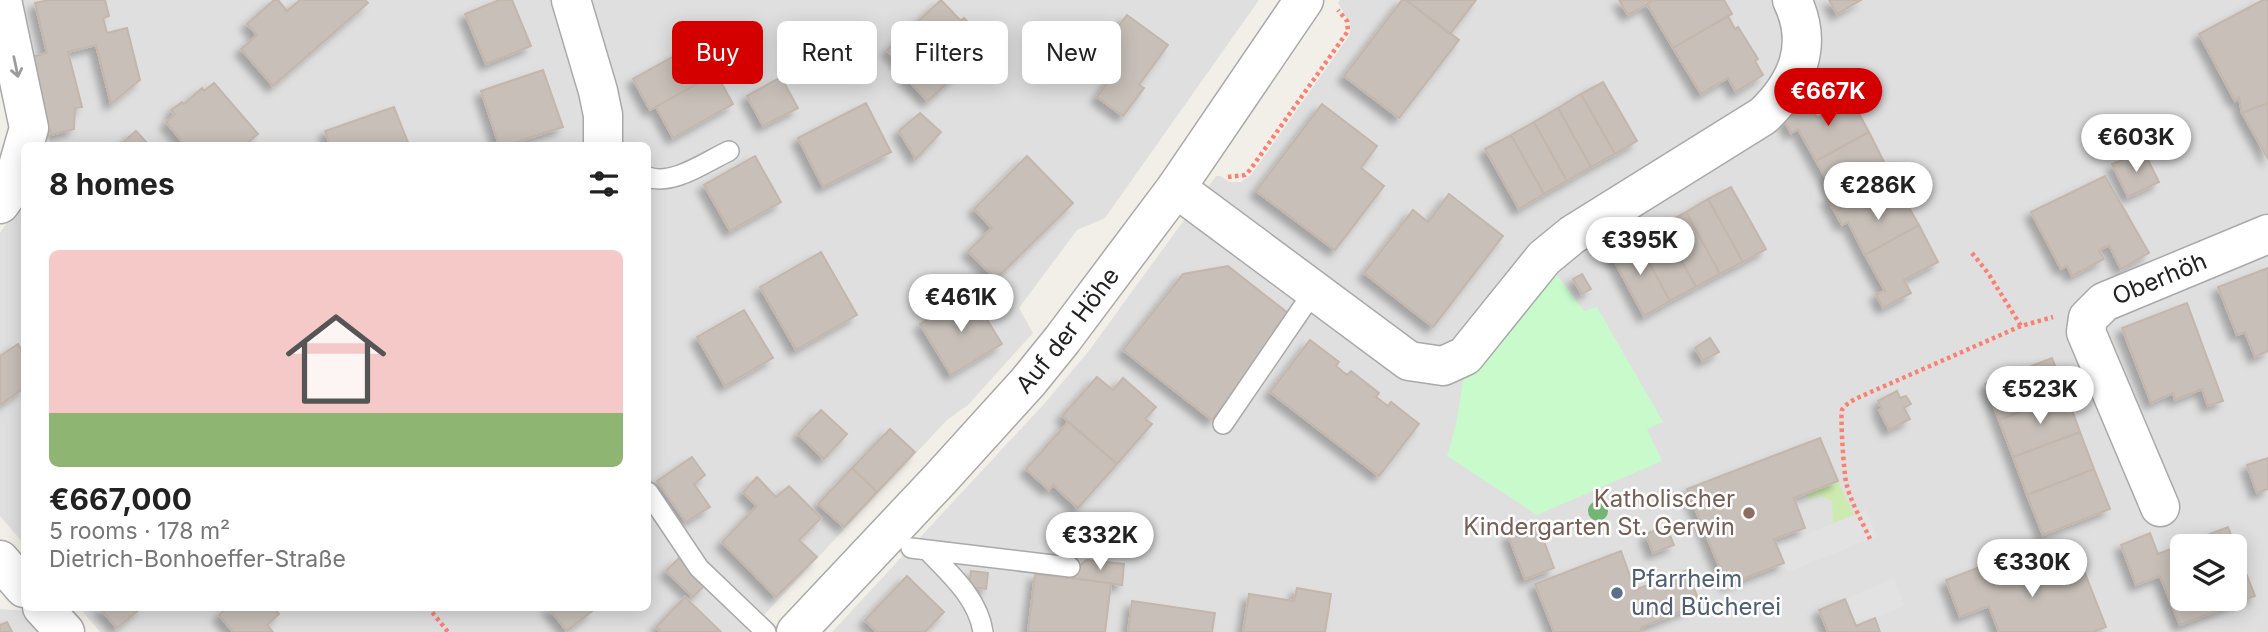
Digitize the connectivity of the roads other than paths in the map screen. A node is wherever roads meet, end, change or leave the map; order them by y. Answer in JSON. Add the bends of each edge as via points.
{"nodes":[{"id":1,"x":2,"y":0,"type":"edge"},
{"id":2,"x":570,"y":0,"type":"edge"},
{"id":3,"x":1792,"y":0,"type":"edge"},
{"id":4,"x":1318,"y":3,"type":"edge"},
{"id":5,"x":25,"y":142,"type":"edge"},
{"id":6,"x":603,"y":142,"type":"edge"},
{"id":7,"x":729,"y":151,"type":"dead end"},
{"id":8,"x":21,"y":156,"type":"edge"},
{"id":9,"x":651,"y":178,"type":"edge"},
{"id":10,"x":1183,"y":178,"type":"junction"},
{"id":11,"x":0,"y":204,"type":"edge"},
{"id":12,"x":2268,"y":234,"type":"edge"},
{"id":13,"x":1314,"y":291,"type":"junction"},
{"id":14,"x":1223,"y":424,"type":"dead end"},
{"id":15,"x":651,"y":496,"type":"edge"},
{"id":16,"x":2160,"y":507,"type":"dead end"},
{"id":17,"x":1070,"y":567,"type":"dead end"},
{"id":18,"x":46,"y":611,"type":"edge"},
{"id":19,"x":65,"y":632,"type":"edge"},
{"id":20,"x":766,"y":632,"type":"edge"},
{"id":21,"x":796,"y":632,"type":"edge"},
{"id":22,"x":983,"y":632,"type":"edge"}],
"edges":[{"from":1,"to":5,"type":"street","one_way":true,"via":[[29,128]]},
{"from":2,"to":6,"type":"street","via":[[598,91]]},
{"from":3,"to":13,"type":"street","via":[[1801,18],[1801,51],[1791,84],[1778,102],[1553,250],[1465,356],[1443,366],[1409,361]]},
{"from":4,"to":10,"type":"street","name":"Auf der Höhe"},
{"from":7,"to":9,"type":"lane","via":[[680,174],[662,180]]},
{"from":8,"to":11,"type":"street","one_way":true,"via":[[12,187]]},
{"from":10,"to":13,"type":"street"},
{"from":10,"to":21,"type":"street","name":"Auf der Höhe","via":[[1028,382]]},
{"from":12,"to":16,"type":"street","name":"Oberhöh","via":[[2104,302],[2088,318],[2086,332]]},
{"from":13,"to":14,"type":"lane"},
{"from":15,"to":20,"type":"lane","via":[[699,568]]},
{"from":17,"to":22,"type":"lane","via":[[919,549],[970,597]]},
{"from":18,"to":19,"type":"street"}]}
